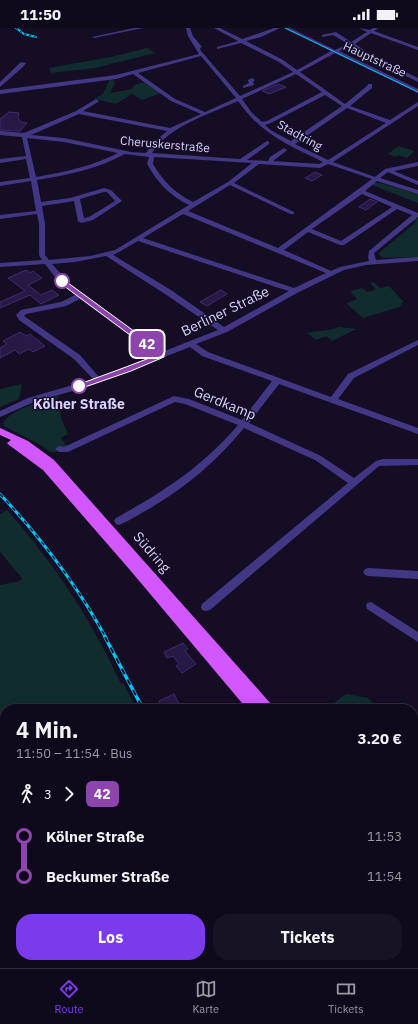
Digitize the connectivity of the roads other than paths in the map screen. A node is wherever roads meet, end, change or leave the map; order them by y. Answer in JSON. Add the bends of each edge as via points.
{"nodes":[{"id":1,"x":140,"y":28,"type":"edge"},
{"id":2,"x":185,"y":28,"type":"edge"},
{"id":3,"x":188,"y":28,"type":"edge"},
{"id":4,"x":216,"y":28,"type":"edge"},
{"id":5,"x":278,"y":28,"type":"edge"},
{"id":6,"x":286,"y":28,"type":"edge"},
{"id":7,"x":361,"y":28,"type":"edge"},
{"id":8,"x":374,"y":30,"type":"edge"},
{"id":9,"x":324,"y":36,"type":"dead end"},
{"id":10,"x":94,"y":38,"type":"dead end"},
{"id":11,"x":242,"y":41,"type":"junction"},
{"id":12,"x":194,"y":42,"type":"junction"},
{"id":13,"x":350,"y":45,"type":"junction"},
{"id":14,"x":219,"y":48,"type":"dead end"},
{"id":15,"x":418,"y":49,"type":"edge"},
{"id":16,"x":334,"y":51,"type":"junction"},
{"id":17,"x":203,"y":54,"type":"junction"},
{"id":18,"x":23,"y":63,"type":"dead end"},
{"id":19,"x":133,"y":72,"type":"junction"},
{"id":20,"x":296,"y":72,"type":"junction"},
{"id":21,"x":418,"y":80,"type":"edge"},
{"id":22,"x":249,"y":84,"type":"dead end"},
{"id":23,"x":268,"y":84,"type":"junction"},
{"id":24,"x":0,"y":85,"type":"edge"},
{"id":25,"x":370,"y":85,"type":"dead end"},
{"id":26,"x":418,"y":91,"type":"edge"},
{"id":27,"x":0,"y":92,"type":"edge"},
{"id":28,"x":325,"y":93,"type":"junction"},
{"id":29,"x":239,"y":98,"type":"junction"},
{"id":30,"x":96,"y":101,"type":"dead end"},
{"id":31,"x":418,"y":104,"type":"edge"},
{"id":32,"x":346,"y":106,"type":"junction"},
{"id":33,"x":78,"y":112,"type":"junction"},
{"id":34,"x":205,"y":114,"type":"junction"},
{"id":35,"x":390,"y":122,"type":"junction"},
{"id":36,"x":260,"y":124,"type":"junction"},
{"id":37,"x":172,"y":130,"type":"junction"},
{"id":38,"x":0,"y":133,"type":"edge"},
{"id":39,"x":24,"y":135,"type":"junction"},
{"id":40,"x":267,"y":144,"type":"dead end"},
{"id":41,"x":291,"y":144,"type":"junction"},
{"id":42,"x":284,"y":150,"type":"dead end"},
{"id":43,"x":123,"y":153,"type":"junction"},
{"id":44,"x":150,"y":155,"type":"junction"},
{"id":45,"x":29,"y":157,"type":"junction"},
{"id":46,"x":242,"y":160,"type":"junction"},
{"id":47,"x":0,"y":161,"type":"edge"},
{"id":48,"x":259,"y":161,"type":"junction"},
{"id":49,"x":270,"y":162,"type":"junction"},
{"id":50,"x":328,"y":163,"type":"junction"},
{"id":51,"x":418,"y":164,"type":"edge"},
{"id":52,"x":387,"y":170,"type":"junction"},
{"id":53,"x":374,"y":179,"type":"junction"},
{"id":54,"x":34,"y":180,"type":"junction"},
{"id":55,"x":230,"y":183,"type":"junction"},
{"id":56,"x":418,"y":183,"type":"edge"},
{"id":57,"x":0,"y":184,"type":"edge"},
{"id":58,"x":361,"y":191,"type":"junction"},
{"id":59,"x":418,"y":192,"type":"edge"},
{"id":60,"x":77,"y":198,"type":"junction"},
{"id":61,"x":39,"y":204,"type":"junction"},
{"id":62,"x":194,"y":205,"type":"junction"},
{"id":63,"x":397,"y":206,"type":"junction"},
{"id":64,"x":40,"y":212,"type":"junction"},
{"id":65,"x":184,"y":212,"type":"junction"},
{"id":66,"x":292,"y":213,"type":"dead end"},
{"id":67,"x":0,"y":217,"type":"edge"},
{"id":68,"x":307,"y":229,"type":"junction"},
{"id":69,"x":138,"y":239,"type":"junction"},
{"id":70,"x":279,"y":250,"type":"junction"},
{"id":71,"x":107,"y":254,"type":"junction"},
{"id":72,"x":418,"y":259,"type":"edge"},
{"id":73,"x":45,"y":261,"type":"junction"},
{"id":74,"x":373,"y":262,"type":"junction"},
{"id":75,"x":0,"y":265,"type":"edge"},
{"id":76,"x":331,"y":273,"type":"junction"},
{"id":77,"x":294,"y":291,"type":"junction"},
{"id":78,"x":80,"y":296,"type":"junction"},
{"id":79,"x":224,"y":330,"type":"junction"},
{"id":80,"x":418,"y":342,"type":"edge"},
{"id":81,"x":190,"y":344,"type":"junction"},
{"id":82,"x":162,"y":355,"type":"junction"},
{"id":83,"x":98,"y":380,"type":"junction"},
{"id":84,"x":277,"y":381,"type":"junction"},
{"id":85,"x":332,"y":401,"type":"junction"},
{"id":86,"x":0,"y":414,"type":"edge"},
{"id":87,"x":243,"y":424,"type":"junction"},
{"id":88,"x":0,"y":431,"type":"edge"},
{"id":89,"x":418,"y":431,"type":"edge"},
{"id":90,"x":0,"y":437,"type":"edge"},
{"id":91,"x":59,"y":449,"type":"dead end"},
{"id":92,"x":418,"y":462,"type":"edge"},
{"id":93,"x":354,"y":483,"type":"junction"},
{"id":94,"x":119,"y":521,"type":"dead end"},
{"id":95,"x":368,"y":572,"type":"dead end"},
{"id":96,"x":418,"y":575,"type":"edge"},
{"id":97,"x":371,"y":606,"type":"dead end"},
{"id":98,"x":206,"y":607,"type":"dead end"},
{"id":99,"x":418,"y":638,"type":"edge"},
{"id":100,"x":251,"y":704,"type":"edge"},
{"id":101,"x":264,"y":704,"type":"edge"}],
"edges":[{"from":1,"to":10,"type":"street"},
{"from":2,"to":12,"type":"street","name":"Stadtring","via":[[185,32]]},
{"from":3,"to":12,"type":"street","name":"Stadtring"},
{"from":4,"to":11,"type":"street"},
{"from":5,"to":11,"type":"street"},
{"from":6,"to":16,"type":"street","name":"Hauptstraße"},
{"from":7,"to":8,"type":"street"},
{"from":8,"to":13,"type":"street"},
{"from":8,"to":15,"type":"street"},
{"from":9,"to":13,"type":"street","via":[[334,33]]},
{"from":11,"to":14,"type":"street"},
{"from":11,"to":20,"type":"street","via":[[274,57]]},
{"from":12,"to":17,"type":"street","name":"Stadtring"},
{"from":13,"to":16,"type":"street"},
{"from":13,"to":21,"type":"street"},
{"from":16,"to":20,"type":"street"},
{"from":16,"to":26,"type":"street","name":"Hauptstraße"},
{"from":17,"to":19,"type":"street"},
{"from":17,"to":29,"type":"street","name":"Stadtring"},
{"from":18,"to":24,"type":"street"},
{"from":19,"to":27,"type":"street"},
{"from":19,"to":34,"type":"street","via":[[173,100]]},
{"from":20,"to":23,"type":"street"},
{"from":20,"to":28,"type":"street"},
{"from":22,"to":23,"type":"street"},
{"from":23,"to":29,"type":"street"},
{"from":25,"to":32,"type":"street"},
{"from":28,"to":32,"type":"street"},
{"from":28,"to":36,"type":"street","via":[[269,122]]},
{"from":29,"to":34,"type":"street"},
{"from":29,"to":36,"type":"street","name":"Stadtring"},
{"from":30,"to":33,"type":"street"},
{"from":31,"to":35,"type":"street"},
{"from":32,"to":35,"type":"street"},
{"from":32,"to":41,"type":"street"},
{"from":33,"to":37,"type":"street"},
{"from":33,"to":39,"type":"street"},
{"from":34,"to":37,"type":"street"},
{"from":35,"to":50,"type":"street"},
{"from":36,"to":41,"type":"street","name":"Stadtring"},
{"from":37,"to":44,"type":"street","via":[[155,144]]},
{"from":38,"to":39,"type":"street","name":"Cheruskerstraße"},
{"from":39,"to":43,"type":"street","name":"Cheruskerstraße","via":[[67,140]]},
{"from":39,"to":45,"type":"street"},
{"from":40,"to":46,"type":"street"},
{"from":41,"to":50,"type":"street","name":"Stadtring"},
{"from":42,"to":49,"type":"street"},
{"from":43,"to":44,"type":"street","name":"Cheruskerstraße"},
{"from":43,"to":54,"type":"street","via":[[93,165]]},
{"from":44,"to":46,"type":"street","name":"Cheruskerstraße"},
{"from":44,"to":62,"type":"street","via":[[150,164],[158,178]]},
{"from":45,"to":47,"type":"street"},
{"from":45,"to":54,"type":"street"},
{"from":46,"to":48,"type":"street","name":"Cheruskerstraße"},
{"from":48,"to":49,"type":"street","name":"Cheruskerstraße"},
{"from":48,"to":55,"type":"street"},
{"from":49,"to":50,"type":"street","name":"Cheruskerstraße","via":[[317,166]]},
{"from":50,"to":53,"type":"street","name":"Stadtring"},
{"from":51,"to":52,"type":"street"},
{"from":52,"to":53,"type":"street"},
{"from":52,"to":56,"type":"street"},
{"from":53,"to":58,"type":"street"},
{"from":53,"to":59,"type":"street","name":"Stadtring"},
{"from":54,"to":57,"type":"street"},
{"from":54,"to":61,"type":"street"},
{"from":55,"to":62,"type":"street"},
{"from":55,"to":66,"type":"street"},
{"from":58,"to":63,"type":"street"},
{"from":58,"to":68,"type":"street"},
{"from":60,"to":60,"type":"street","via":[[107,190],[120,202],[91,219],[81,221]]},
{"from":60,"to":61,"type":"street"},
{"from":61,"to":64,"type":"street"},
{"from":62,"to":65,"type":"street"},
{"from":63,"to":68,"type":"street","via":[[342,244]]},
{"from":63,"to":74,"type":"street","via":[[417,215],[371,252]]},
{"from":64,"to":67,"type":"street"},
{"from":64,"to":73,"type":"street","via":[[42,253]]},
{"from":65,"to":69,"type":"street"},
{"from":65,"to":70,"type":"street"},
{"from":68,"to":70,"type":"street"},
{"from":69,"to":71,"type":"street"},
{"from":69,"to":77,"type":"street"},
{"from":70,"to":76,"type":"street"},
{"from":71,"to":73,"type":"street"},
{"from":71,"to":79,"type":"street"},
{"from":72,"to":74,"type":"street","name":"Berliner Straße"},
{"from":73,"to":75,"type":"street"},
{"from":73,"to":78,"type":"street","via":[[61,280]]},
{"from":74,"to":76,"type":"street","name":"Berliner Straße","via":[[357,264]]},
{"from":76,"to":77,"type":"street","name":"Berliner Straße"},
{"from":77,"to":79,"type":"street","name":"Berliner Straße"},
{"from":78,"to":82,"type":"street"},
{"from":78,"to":83,"type":"street","via":[[63,304],[20,315],[77,357]]},
{"from":79,"to":81,"type":"street","name":"Berliner Straße"},
{"from":80,"to":85,"type":"street","via":[[351,376]]},
{"from":81,"to":82,"type":"street","name":"Berliner Straße"},
{"from":81,"to":84,"type":"street","via":[[205,354]]},
{"from":82,"to":83,"type":"street","name":"Berliner Straße"},
{"from":83,"to":86,"type":"street","name":"Berliner Straße","via":[[31,400]]},
{"from":84,"to":85,"type":"street"},
{"from":84,"to":87,"type":"street"},
{"from":85,"to":89,"type":"street"},
{"from":87,"to":91,"type":"street","name":"Gerdkamp","via":[[186,401],[174,399],[65,450]]},
{"from":87,"to":93,"type":"street","name":"Gerdkamp","via":[[318,458]]},
{"from":87,"to":94,"type":"street","via":[[208,463]]},
{"from":88,"to":101,"type":"main road","name":"Südring","via":[[25,442],[51,462]]},
{"from":90,"to":100,"type":"main road","name":"Südring","via":[[21,448],[46,467]]},
{"from":92,"to":93,"type":"street","via":[[376,464]]},
{"from":93,"to":98,"type":"street"},
{"from":95,"to":96,"type":"street"},
{"from":97,"to":99,"type":"street"}]}
